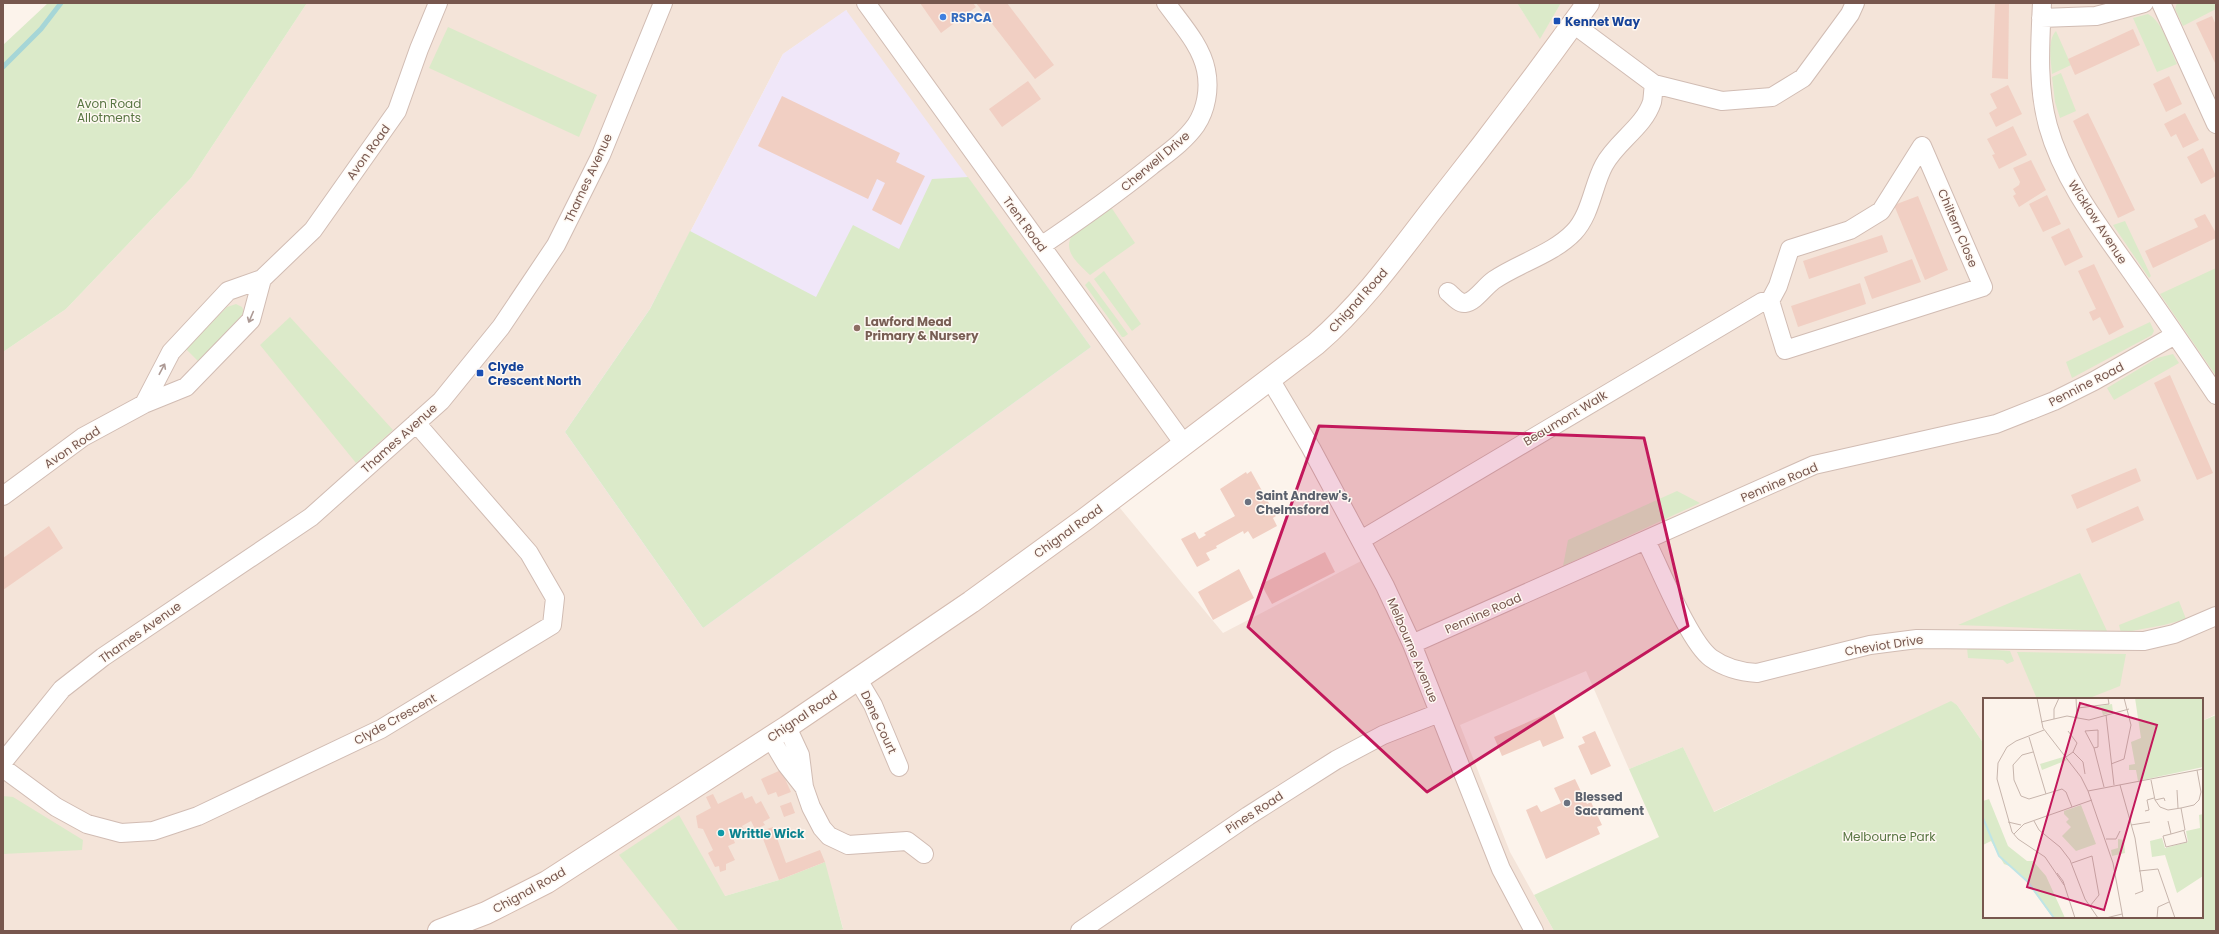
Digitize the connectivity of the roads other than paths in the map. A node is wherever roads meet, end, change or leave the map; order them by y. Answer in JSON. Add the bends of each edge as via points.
{"nodes":[{"id":1,"x":438,"y":3,"type":"edge"},
{"id":2,"x":664,"y":3,"type":"edge"},
{"id":3,"x":866,"y":3,"type":"edge"},
{"id":4,"x":1166,"y":3,"type":"edge"},
{"id":5,"x":1588,"y":3,"type":"edge"},
{"id":6,"x":1855,"y":3,"type":"edge"},
{"id":7,"x":2144,"y":3,"type":"edge"},
{"id":8,"x":2161,"y":3,"type":"edge"},
{"id":9,"x":2042,"y":10,"type":"edge"},
{"id":10,"x":1572,"y":23,"type":"junction"},
{"id":11,"x":1654,"y":84,"type":"junction"},
{"id":12,"x":2216,"y":124,"type":"edge"},
{"id":13,"x":1041,"y":246,"type":"junction"},
{"id":14,"x":262,"y":279,"type":"junction"},
{"id":15,"x":1448,"y":292,"type":"dead end"},
{"id":16,"x":1770,"y":301,"type":"junction"},
{"id":17,"x":2175,"y":335,"type":"junction"},
{"id":18,"x":1270,"y":379,"type":"junction"},
{"id":19,"x":2216,"y":394,"type":"edge"},
{"id":20,"x":144,"y":404,"type":"junction"},
{"id":21,"x":416,"y":423,"type":"junction"},
{"id":22,"x":1184,"y":444,"type":"junction"},
{"id":23,"x":3,"y":496,"type":"edge"},
{"id":24,"x":1361,"y":540,"type":"junction"},
{"id":25,"x":1646,"y":541,"type":"junction"},
{"id":26,"x":2216,"y":616,"type":"edge"},
{"id":27,"x":1412,"y":644,"type":"junction"},
{"id":28,"x":857,"y":678,"type":"junction"},
{"id":29,"x":1439,"y":713,"type":"junction"},
{"id":30,"x":778,"y":732,"type":"junction"},
{"id":31,"x":3,"y":762,"type":"edge"},
{"id":32,"x":899,"y":767,"type":"dead end"},
{"id":33,"x":3,"y":768,"type":"edge"},
{"id":34,"x":924,"y":854,"type":"dead end"},
{"id":35,"x":439,"y":931,"type":"edge"},
{"id":36,"x":1080,"y":931,"type":"edge"},
{"id":37,"x":1534,"y":931,"type":"edge"}],
"edges":[{"from":1,"to":14,"type":"street","name":"Avon Road","via":[[397,111],[313,230]]},
{"from":2,"to":21,"type":"street","name":"Thames Avenue","via":[[601,155],[556,245],[501,327],[441,401]]},
{"from":3,"to":13,"type":"street","name":"Trent Road"},
{"from":4,"to":13,"type":"street","name":"Cherwell Drive","via":[[1195,43],[1207,71],[1207,98],[1196,125],[1177,145],[1108,200]]},
{"from":5,"to":10,"type":"street","name":"Chignal Road"},
{"from":6,"to":11,"type":"street","via":[[1850,14],[1803,78],[1772,97],[1722,101]]},
{"from":7,"to":9,"type":"street","via":[[2096,16]]},
{"from":8,"to":12,"type":"street"},
{"from":9,"to":17,"type":"street","name":"Wicklow Avenue","via":[[2040,71],[2043,100],[2048,127],[2061,160],[2074,188],[2099,227]]},
{"from":10,"to":11,"type":"street"},
{"from":10,"to":18,"type":"street","name":"Chignal Road","via":[[1550,57],[1486,141],[1398,255],[1350,312],[1316,344]]},
{"from":11,"to":15,"type":"street","via":[[1652,102],[1643,118],[1616,146],[1603,165],[1584,216],[1576,230],[1565,240],[1494,281],[1466,303]]},
{"from":13,"to":22,"type":"street","name":"Trent Road"},
{"from":20,"to":14,"type":"street","name":"Avon Road","one_way":true,"via":[[171,352],[228,291]]},
{"from":14,"to":20,"type":"street","name":"Avon Road","one_way":true,"via":[[251,320],[186,387]]},
{"from":16,"to":16,"type":"street","name":"Chiltern Close","via":[[1778,286],[1790,249],[1850,230],[1880,211],[1922,146],[1983,287],[1785,350]]},
{"from":16,"to":24,"type":"street","name":"Beaumont Walk","via":[[1762,302]]},
{"from":17,"to":19,"type":"street","name":"Wicklow Avenue"},
{"from":17,"to":25,"type":"street","name":"Pennine Road","via":[[2054,401],[1996,424],[1814,465]]},
{"from":18,"to":22,"type":"street","name":"Chignal Road"},
{"from":18,"to":24,"type":"street","name":"Melbourne Avenue"},
{"from":20,"to":23,"type":"street","name":"Avon Road","via":[[83,437]]},
{"from":21,"to":31,"type":"street","name":"Thames Avenue","via":[[311,517],[102,657],[62,689]]},
{"from":21,"to":33,"type":"street","name":"Clyde Crescent","via":[[529,553],[555,598],[552,625],[381,729],[198,816],[153,831],[121,833],[87,824],[56,807]]},
{"from":22,"to":28,"type":"street","name":"Chignal Road","via":[[977,598]]},
{"from":24,"to":27,"type":"street","name":"Melbourne Avenue","via":[[1386,586]]},
{"from":25,"to":26,"type":"street","name":"Cheviot Drive","via":[[1693,638],[1710,657],[1741,672],[1757,673],[1870,645],[1917,639],[2144,641],[2174,634]]},
{"from":25,"to":27,"type":"street","name":"Pennine Road"},
{"from":27,"to":29,"type":"street","name":"Melbourne Avenue"},
{"from":28,"to":30,"type":"street","name":"Chignal Road"},
{"from":28,"to":32,"type":"street","name":"Dene Court","via":[[873,705]]},
{"from":29,"to":36,"type":"street","name":"Pines Road","via":[[1383,735],[1336,760],[1248,816]]},
{"from":29,"to":37,"type":"street","name":"Melbourne Avenue","via":[[1502,869]]},
{"from":30,"to":34,"type":"street","via":[[786,764],[804,787],[811,808],[828,836],[848,845],[907,841]]},
{"from":30,"to":35,"type":"street","name":"Chignal Road","via":[[547,882],[486,913]]}]}
